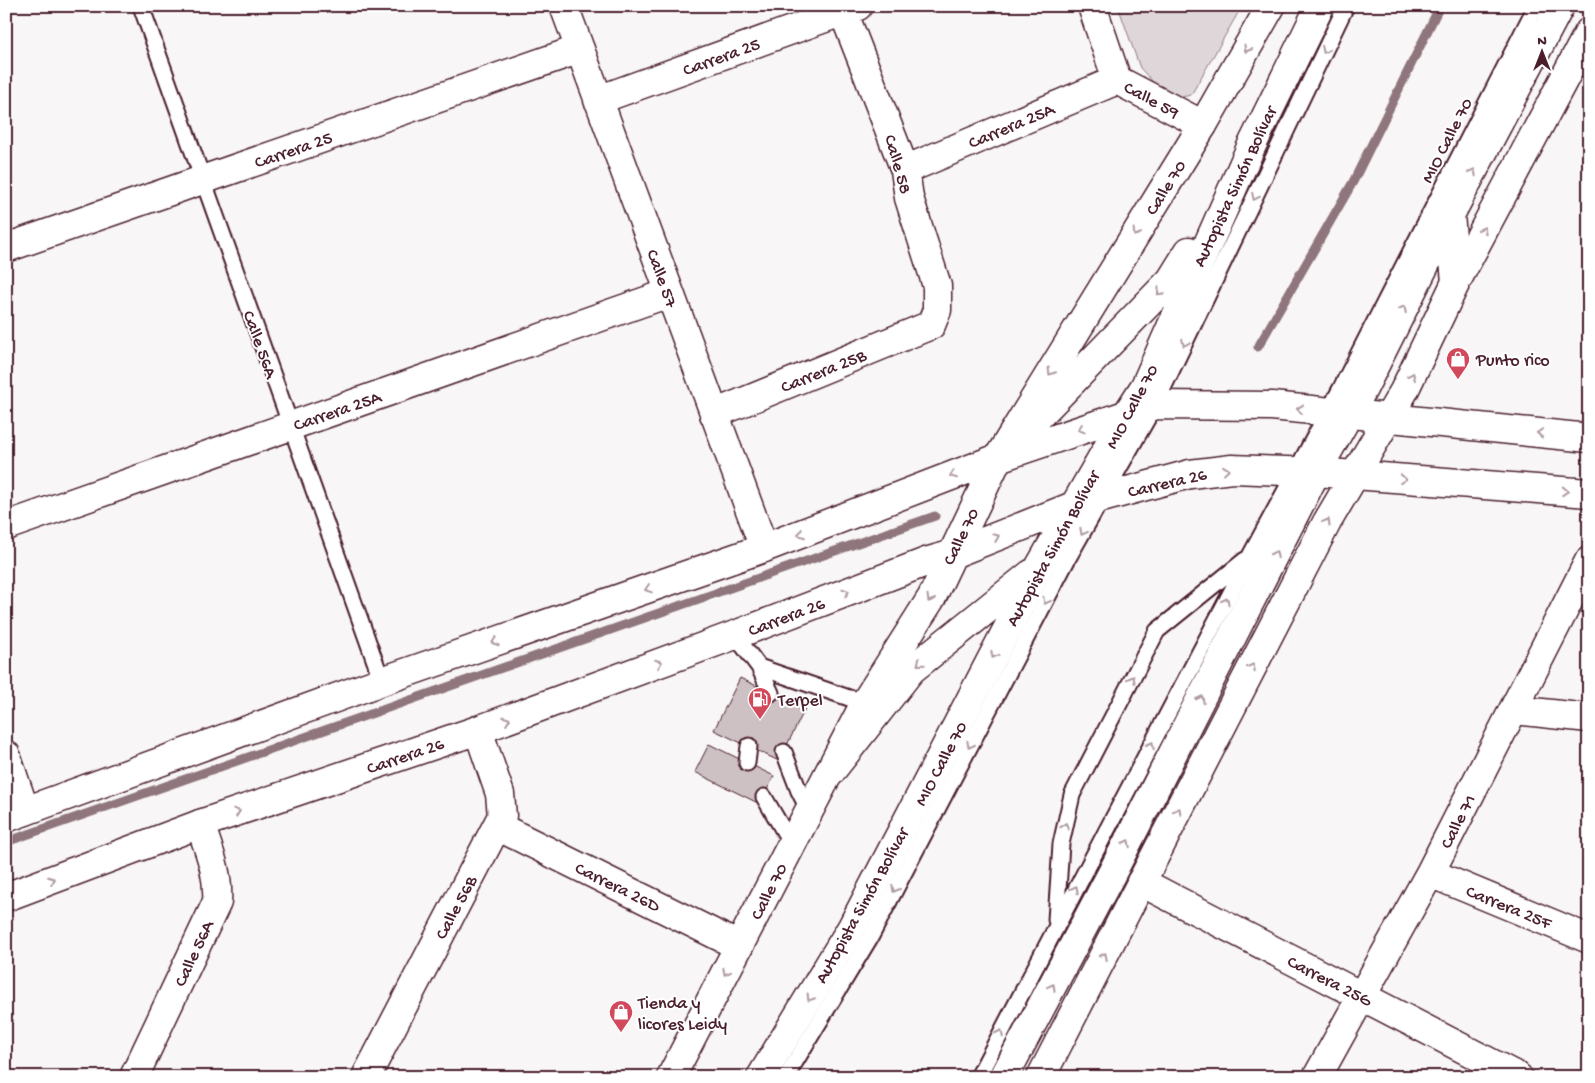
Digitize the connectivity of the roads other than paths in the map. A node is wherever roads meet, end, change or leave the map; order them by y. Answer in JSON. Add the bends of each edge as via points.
{"nodes":[{"id":1,"x":140,"y":6,"type":"edge"},
{"id":2,"x":564,"y":6,"type":"edge"},
{"id":3,"x":1092,"y":6,"type":"edge"},
{"id":4,"x":1271,"y":6,"type":"edge"},
{"id":5,"x":1320,"y":6,"type":"edge"},
{"id":6,"x":1346,"y":6,"type":"edge"},
{"id":7,"x":1536,"y":6,"type":"edge"},
{"id":8,"x":1560,"y":6,"type":"edge"},
{"id":9,"x":848,"y":8,"type":"edge"},
{"id":10,"x":1589,"y":32,"type":"edge"},
{"id":11,"x":580,"y":49,"type":"junction"},
{"id":12,"x":1117,"y":80,"type":"junction"},
{"id":13,"x":598,"y":100,"type":"junction"},
{"id":14,"x":1203,"y":125,"type":"junction"},
{"id":15,"x":1251,"y":146,"type":"junction"},
{"id":16,"x":905,"y":170,"type":"junction"},
{"id":17,"x":203,"y":180,"type":"junction"},
{"id":18,"x":1450,"y":215,"type":"junction"},
{"id":19,"x":6,"y":248,"type":"edge"},
{"id":20,"x":1456,"y":282,"type":"junction"},
{"id":21,"x":669,"y":293,"type":"junction"},
{"id":22,"x":931,"y":325,"type":"joint"},
{"id":23,"x":1154,"y":405,"type":"junction"},
{"id":24,"x":1338,"y":413,"type":"junction"},
{"id":25,"x":714,"y":414,"type":"junction"},
{"id":26,"x":1127,"y":414,"type":"junction"},
{"id":27,"x":1388,"y":418,"type":"junction"},
{"id":28,"x":291,"y":426,"type":"junction"},
{"id":29,"x":1589,"y":438,"type":"edge"},
{"id":30,"x":998,"y":458,"type":"junction"},
{"id":31,"x":1306,"y":472,"type":"junction"},
{"id":32,"x":1354,"y":475,"type":"junction"},
{"id":33,"x":1589,"y":493,"type":"edge"},
{"id":34,"x":1102,"y":497,"type":"junction"},
{"id":35,"x":1076,"y":504,"type":"junction"},
{"id":36,"x":6,"y":526,"type":"edge"},
{"id":37,"x":764,"y":548,"type":"junction"},
{"id":38,"x":950,"y":555,"type":"junction"},
{"id":39,"x":1250,"y":556,"type":"junction"},
{"id":40,"x":1589,"y":561,"type":"edge"},
{"id":41,"x":1040,"y":566,"type":"junction"},
{"id":42,"x":735,"y":635,"type":"junction"},
{"id":43,"x":758,"y":667,"type":"junction"},
{"id":44,"x":382,"y":681,"type":"junction"},
{"id":45,"x":771,"y":693,"type":"dead end"},
{"id":46,"x":866,"y":701,"type":"junction"},
{"id":47,"x":1514,"y":710,"type":"junction"},
{"id":48,"x":1589,"y":718,"type":"edge"},
{"id":49,"x":478,"y":730,"type":"junction"},
{"id":50,"x":748,"y":746,"type":"dead end"},
{"id":51,"x":784,"y":752,"type":"dead end"},
{"id":52,"x":6,"y":755,"type":"edge"},
{"id":53,"x":747,"y":763,"type":"dead end"},
{"id":54,"x":829,"y":774,"type":"junction"},
{"id":55,"x":764,"y":797,"type":"dead end"},
{"id":56,"x":809,"y":811,"type":"junction"},
{"id":57,"x":16,"y":814,"type":"edge"},
{"id":58,"x":200,"y":824,"type":"junction"},
{"id":59,"x":497,"y":826,"type":"junction"},
{"id":60,"x":792,"y":845,"type":"junction"},
{"id":61,"x":1430,"y":873,"type":"junction"},
{"id":62,"x":1141,"y":882,"type":"junction"},
{"id":63,"x":6,"y":897,"type":"edge"},
{"id":64,"x":1056,"y":927,"type":"junction"},
{"id":65,"x":1589,"y":938,"type":"edge"},
{"id":66,"x":739,"y":946,"type":"junction"},
{"id":67,"x":1362,"y":996,"type":"junction"},
{"id":68,"x":134,"y":1077,"type":"edge"},
{"id":69,"x":366,"y":1077,"type":"edge"},
{"id":70,"x":671,"y":1077,"type":"edge"},
{"id":71,"x":761,"y":1077,"type":"edge"},
{"id":72,"x":786,"y":1077,"type":"edge"},
{"id":73,"x":978,"y":1077,"type":"edge"},
{"id":74,"x":1004,"y":1077,"type":"edge"},
{"id":75,"x":1041,"y":1077,"type":"edge"},
{"id":76,"x":1317,"y":1077,"type":"edge"},
{"id":77,"x":1518,"y":1077,"type":"edge"}],
"edges":[{"from":1,"to":17,"type":"lane","name":"Calle 56A"},
{"from":2,"to":11,"type":"main road","name":"Calle 57"},
{"from":3,"to":12,"type":"main road","name":"Calle 59"},
{"from":4,"to":14,"type":"main road","name":"Calle 70","one_way":true},
{"from":5,"to":15,"type":"main road","name":"Autopista Simón Bolívar"},
{"from":6,"to":23,"type":"lane","name":"MIO Calle 70","one_way":true},
{"from":7,"to":24,"type":"lane","name":"MIO Calle 70"},
{"from":18,"to":8,"type":"main road","one_way":true},
{"from":9,"to":13,"type":"main road","name":"Carrera 25"},
{"from":9,"to":16,"type":"main road","name":"Calle 58"},
{"from":20,"to":10,"type":"main road","one_way":true},
{"from":11,"to":13,"type":"main road","name":"Calle 57"},
{"from":11,"to":17,"type":"main road","name":"Carrera 25"},
{"from":12,"to":14,"type":"main road","name":"Calle 59"},
{"from":12,"to":16,"type":"main road","name":"Carrera 25A"},
{"from":13,"to":21,"type":"main road","name":"Calle 57"},
{"from":14,"to":30,"type":"main road","name":"Calle 70","one_way":true},
{"from":15,"to":26,"type":"main road","name":"Autopista Simón Bolívar","via":[[1144,386]]},
{"from":15,"to":30,"type":"main road","one_way":true,"via":[[1171,280]]},
{"from":16,"to":22,"type":"main road","name":"Calle 58","via":[[909,198],[937,286],[937,310]]},
{"from":17,"to":19,"type":"main road","name":"Carrera 25"},
{"from":17,"to":28,"type":"lane","name":"Calle 56A"},
{"from":18,"to":20,"type":"main road"},
{"from":24,"to":18,"type":"main road","one_way":true,"via":[[1363,389]]},
{"from":27,"to":20,"type":"main road","one_way":true},
{"from":21,"to":25,"type":"main road","name":"Calle 57"},
{"from":21,"to":28,"type":"main road","name":"Carrera 25A"},
{"from":22,"to":25,"type":"main road","name":"Carrera 25B"},
{"from":24,"to":23,"type":"main road","one_way":true,"via":[[1272,406]]},
{"from":23,"to":26,"type":"main road"},
{"from":23,"to":34,"type":"lane","name":"MIO Calle 70"},
{"from":24,"to":27,"type":"main road"},
{"from":24,"to":31,"type":"main road"},
{"from":25,"to":37,"type":"main road","name":"Calle 57"},
{"from":26,"to":30,"type":"main road","one_way":true},
{"from":26,"to":35,"type":"main road","name":"Autopista Simón Bolívar"},
{"from":29,"to":27,"type":"main road","one_way":true},
{"from":27,"to":32,"type":"main road"},
{"from":28,"to":36,"type":"main road","name":"Carrera 25A"},
{"from":28,"to":44,"type":"lane","name":"Calle 56A"},
{"from":30,"to":37,"type":"main road","one_way":true},
{"from":30,"to":38,"type":"main road","name":"Calle 70"},
{"from":31,"to":32,"type":"main road","name":"Carrera 26"},
{"from":34,"to":31,"type":"main road","name":"Carrera 26","one_way":true,"via":[[1190,474],[1232,469]]},
{"from":31,"to":39,"type":"lane","via":[[1272,518]]},
{"from":74,"to":31,"type":"main road","one_way":true,"via":[[1113,871]]},
{"from":32,"to":33,"type":"main road","name":"Carrera 26","one_way":true},
{"from":62,"to":32,"type":"main road","one_way":true},
{"from":34,"to":35,"type":"main road","name":"Carrera 26"},
{"from":34,"to":72,"type":"lane","name":"MIO Calle 70","one_way":true,"via":[[871,936]]},
{"from":38,"to":35,"type":"main road","name":"Carrera 26","one_way":true},
{"from":35,"to":41,"type":"main road","name":"Autopista Simón Bolívar"},
{"from":37,"to":44,"type":"main road","one_way":true},
{"from":42,"to":38,"type":"main road","name":"Carrera 26","one_way":true},
{"from":38,"to":46,"type":"main road","name":"Calle 70","one_way":true,"via":[[932,597]]},
{"from":64,"to":39,"type":"lane","one_way":true},
{"from":64,"to":39,"type":"lane","one_way":true,"via":[[1061,844],[1072,795],[1157,631]]},
{"from":40,"to":47,"type":"main road","name":"Calle 71"},
{"from":41,"to":54,"type":"main road","one_way":true,"via":[[911,670]]},
{"from":41,"to":71,"type":"main road","name":"Autopista Simón Bolívar","one_way":true,"via":[[852,927]]},
{"from":42,"to":43,"type":"lane"},
{"from":49,"to":42,"type":"main road","name":"Carrera 26","one_way":true},
{"from":43,"to":45,"type":"lane"},
{"from":43,"to":46,"type":"lane"},
{"from":44,"to":57,"type":"main road"},
{"from":46,"to":54,"type":"main road","name":"Calle 70"},
{"from":47,"to":48,"type":"main road"},
{"from":47,"to":61,"type":"main road","name":"Calle 71"},
{"from":58,"to":49,"type":"main road","name":"Carrera 26","one_way":true},
{"from":49,"to":59,"type":"main road","name":"Calle 56B","via":[[502,800],[502,816]]},
{"from":50,"to":53,"type":"lane"},
{"from":51,"to":56,"type":"lane"},
{"from":52,"to":57,"type":"main road"},
{"from":54,"to":56,"type":"main road","name":"Calle 70"},
{"from":55,"to":60,"type":"lane"},
{"from":56,"to":60,"type":"main road","name":"Calle 70"},
{"from":63,"to":58,"type":"main road","name":"Carrera 26","one_way":true},
{"from":58,"to":68,"type":"main road","name":"Calle 56A","via":[[216,871],[217,902]]},
{"from":59,"to":66,"type":"main road","name":"Carrera 26D"},
{"from":59,"to":69,"type":"main road","name":"Calle 56B"},
{"from":60,"to":66,"type":"main road","name":"Calle 70"},
{"from":61,"to":65,"type":"main road","name":"Carrera 25F"},
{"from":61,"to":67,"type":"main road","name":"Calle 71"},
{"from":62,"to":67,"type":"main road","name":"Carrera 25G"},
{"from":75,"to":62,"type":"main road","one_way":true},
{"from":73,"to":64,"type":"lane","one_way":true},
{"from":66,"to":70,"type":"main road","name":"Calle 70","one_way":true},
{"from":67,"to":76,"type":"main road","name":"Calle 71"},
{"from":67,"to":77,"type":"main road","name":"Carrera 25G"}]}
